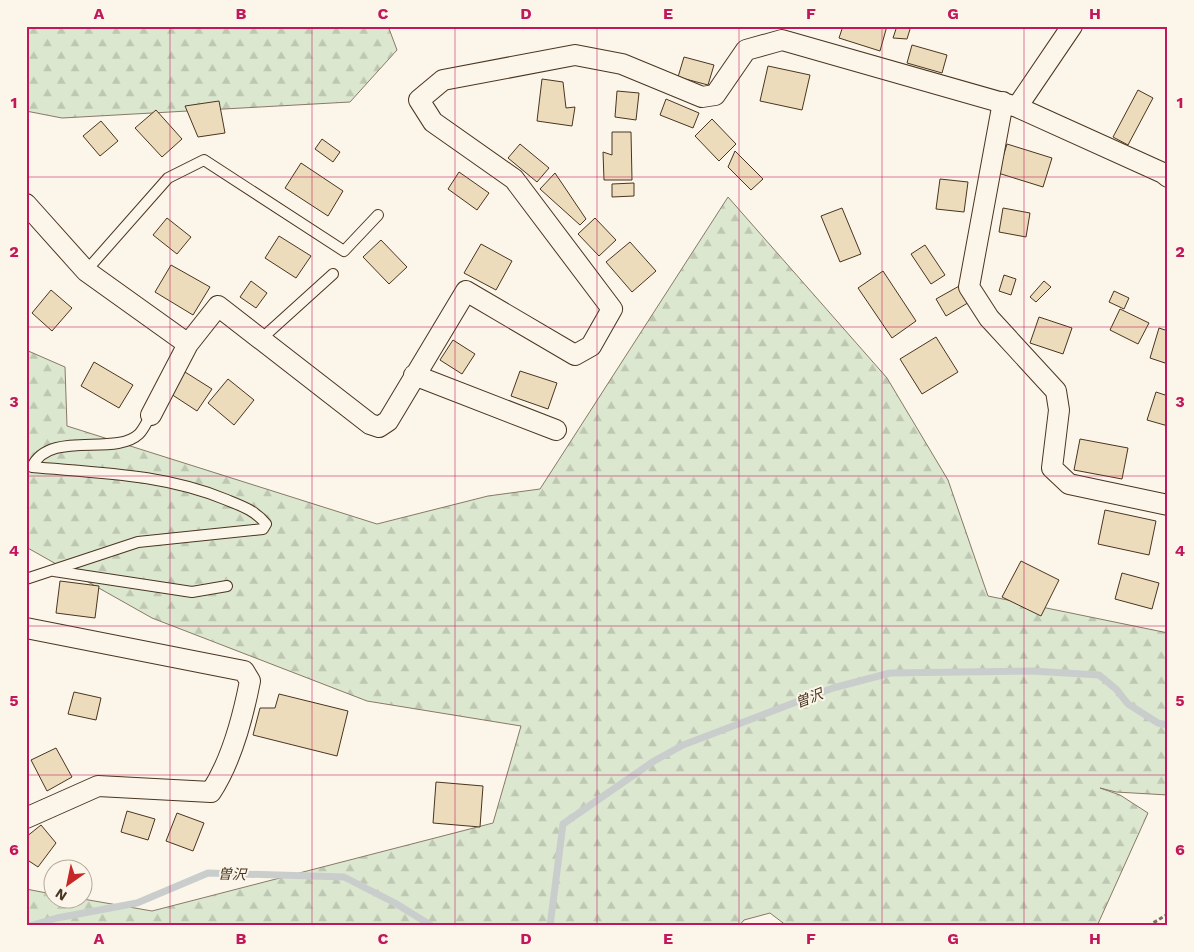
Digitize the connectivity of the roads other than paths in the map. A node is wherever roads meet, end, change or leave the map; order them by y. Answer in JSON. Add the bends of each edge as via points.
{"nodes":[{"id":1,"x":1072,"y":26,"type":"edge"},
{"id":2,"x":1010,"y":105,"type":"junction"},
{"id":3,"x":1168,"y":177,"type":"edge"},
{"id":4,"x":26,"y":204,"type":"edge"},
{"id":5,"x":378,"y":215,"type":"dead end"},
{"id":6,"x":86,"y":271,"type":"junction"},
{"id":7,"x":333,"y":274,"type":"dead end"},
{"id":8,"x":260,"y":340,"type":"junction"},
{"id":9,"x":188,"y":344,"type":"junction"},
{"id":10,"x":414,"y":375,"type":"junction"},
{"id":11,"x":151,"y":415,"type":"joint"},
{"id":12,"x":556,"y":430,"type":"dead end"},
{"id":13,"x":1168,"y":505,"type":"edge"},
{"id":14,"x":51,"y":570,"type":"junction"},
{"id":15,"x":26,"y":579,"type":"edge"},
{"id":16,"x":227,"y":586,"type":"dead end"},
{"id":17,"x":26,"y":628,"type":"edge"},
{"id":18,"x":26,"y":818,"type":"edge"}],
"edges":[{"from":1,"to":2,"type":"street"},
{"from":2,"to":3,"type":"street"},
{"from":2,"to":10,"type":"street","via":[[782,40],[746,50],[715,95],[702,97],[622,64],[576,55],[443,80],[419,100],[433,122],[514,179],[612,309],[591,346],[575,355],[466,291]]},
{"from":2,"to":13,"type":"street","via":[[969,287],[989,318],[1056,391],[1059,410],[1052,468],[1069,484]]},
{"from":4,"to":6,"type":"street"},
{"from":5,"to":6,"type":"lane","via":[[344,251],[204,160],[168,178]]},
{"from":6,"to":9,"type":"street"},
{"from":7,"to":8,"type":"lane"},
{"from":8,"to":9,"type":"street","via":[[218,306]]},
{"from":8,"to":10,"type":"street","via":[[370,424],[379,426],[388,421]]},
{"from":9,"to":11,"type":"street"},
{"from":10,"to":12,"type":"street"},
{"from":11,"to":14,"type":"lane","via":[[138,435],[116,443],[50,450],[36,459],[32,467],[153,478],[201,489],[248,509],[266,524],[263,529],[138,542]]},
{"from":14,"to":15,"type":"lane"},
{"from":14,"to":16,"type":"lane","via":[[192,592]]},
{"from":17,"to":18,"type":"street","via":[[244,671],[250,681],[247,700],[222,775],[211,792],[98,786]]}]}
